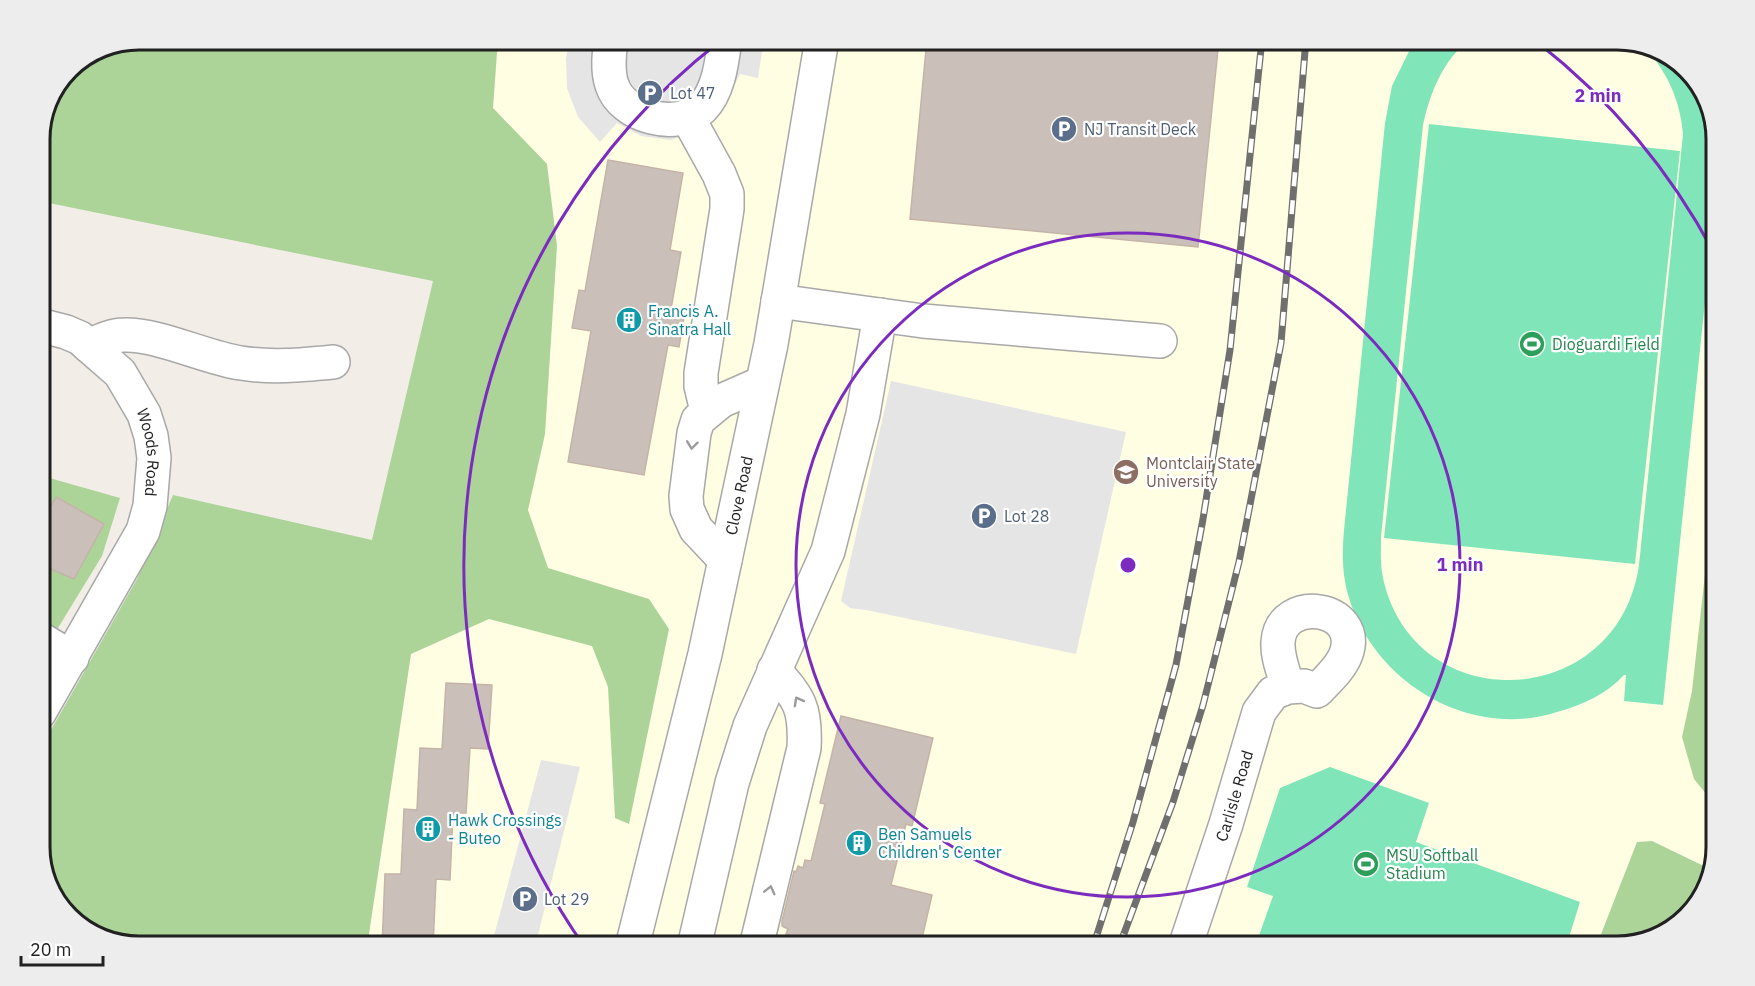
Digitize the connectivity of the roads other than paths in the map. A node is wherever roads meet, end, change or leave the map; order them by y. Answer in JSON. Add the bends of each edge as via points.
{"nodes":[{"id":1,"x":610,"y":50,"type":"edge"},
{"id":2,"x":724,"y":50,"type":"edge"},
{"id":3,"x":820,"y":50,"type":"edge"},
{"id":4,"x":687,"y":116,"type":"junction"},
{"id":5,"x":778,"y":301,"type":"junction"},
{"id":6,"x":880,"y":315,"type":"junction"},
{"id":7,"x":50,"y":328,"type":"edge"},
{"id":8,"x":1160,"y":341,"type":"dead end"},
{"id":9,"x":89,"y":346,"type":"junction"},
{"id":10,"x":333,"y":362,"type":"dead end"},
{"id":11,"x":762,"y":383,"type":"junction"},
{"id":12,"x":707,"y":411,"type":"junction"},
{"id":13,"x":725,"y":560,"type":"junction"},
{"id":14,"x":50,"y":645,"type":"edge"},
{"id":15,"x":72,"y":658,"type":"junction"},
{"id":16,"x":774,"y":670,"type":"junction"},
{"id":17,"x":1303,"y":689,"type":"dead end"},
{"id":18,"x":50,"y":695,"type":"edge"},
{"id":19,"x":635,"y":936,"type":"edge"},
{"id":20,"x":697,"y":936,"type":"edge"},
{"id":21,"x":759,"y":936,"type":"edge"},
{"id":22,"x":1189,"y":936,"type":"edge"}],
"edges":[{"from":1,"to":4,"type":"street","via":[[611,84],[618,97],[634,111],[667,119]]},
{"from":2,"to":4,"type":"street","via":[[713,92],[701,108]]},
{"from":3,"to":5,"type":"street","name":"Clove Road"},
{"from":4,"to":12,"type":"street","via":[[727,194],[701,373]]},
{"from":5,"to":6,"type":"street"},
{"from":5,"to":11,"type":"street","name":"Clove Road"},
{"from":6,"to":8,"type":"street"},
{"from":6,"to":16,"type":"street","via":[[863,414],[828,551]]},
{"from":7,"to":9,"type":"street","name":"Woods Road","via":[[80,338]]},
{"from":9,"to":10,"type":"street","via":[[125,335],[239,363],[279,367]]},
{"from":9,"to":15,"type":"street","name":"Woods Road","via":[[120,373],[144,414],[154,458],[153,482],[143,531]]},
{"from":11,"to":12,"type":"street"},
{"from":11,"to":13,"type":"street","name":"Clove Road"},
{"from":12,"to":13,"type":"street","one_way":true,"via":[[698,420],[694,433],[687,509],[696,529]]},
{"from":13,"to":19,"type":"street","name":"Clove Road"},
{"from":14,"to":15,"type":"street"},
{"from":15,"to":18,"type":"street","name":"Woods Road"},
{"from":16,"to":20,"type":"street","via":[[732,783]]},
{"from":21,"to":16,"type":"street","one_way":true,"via":[[804,748],[802,708]]},
{"from":17,"to":22,"type":"street","name":"Carlisle Road","via":[[1274,693],[1259,712]]}]}
